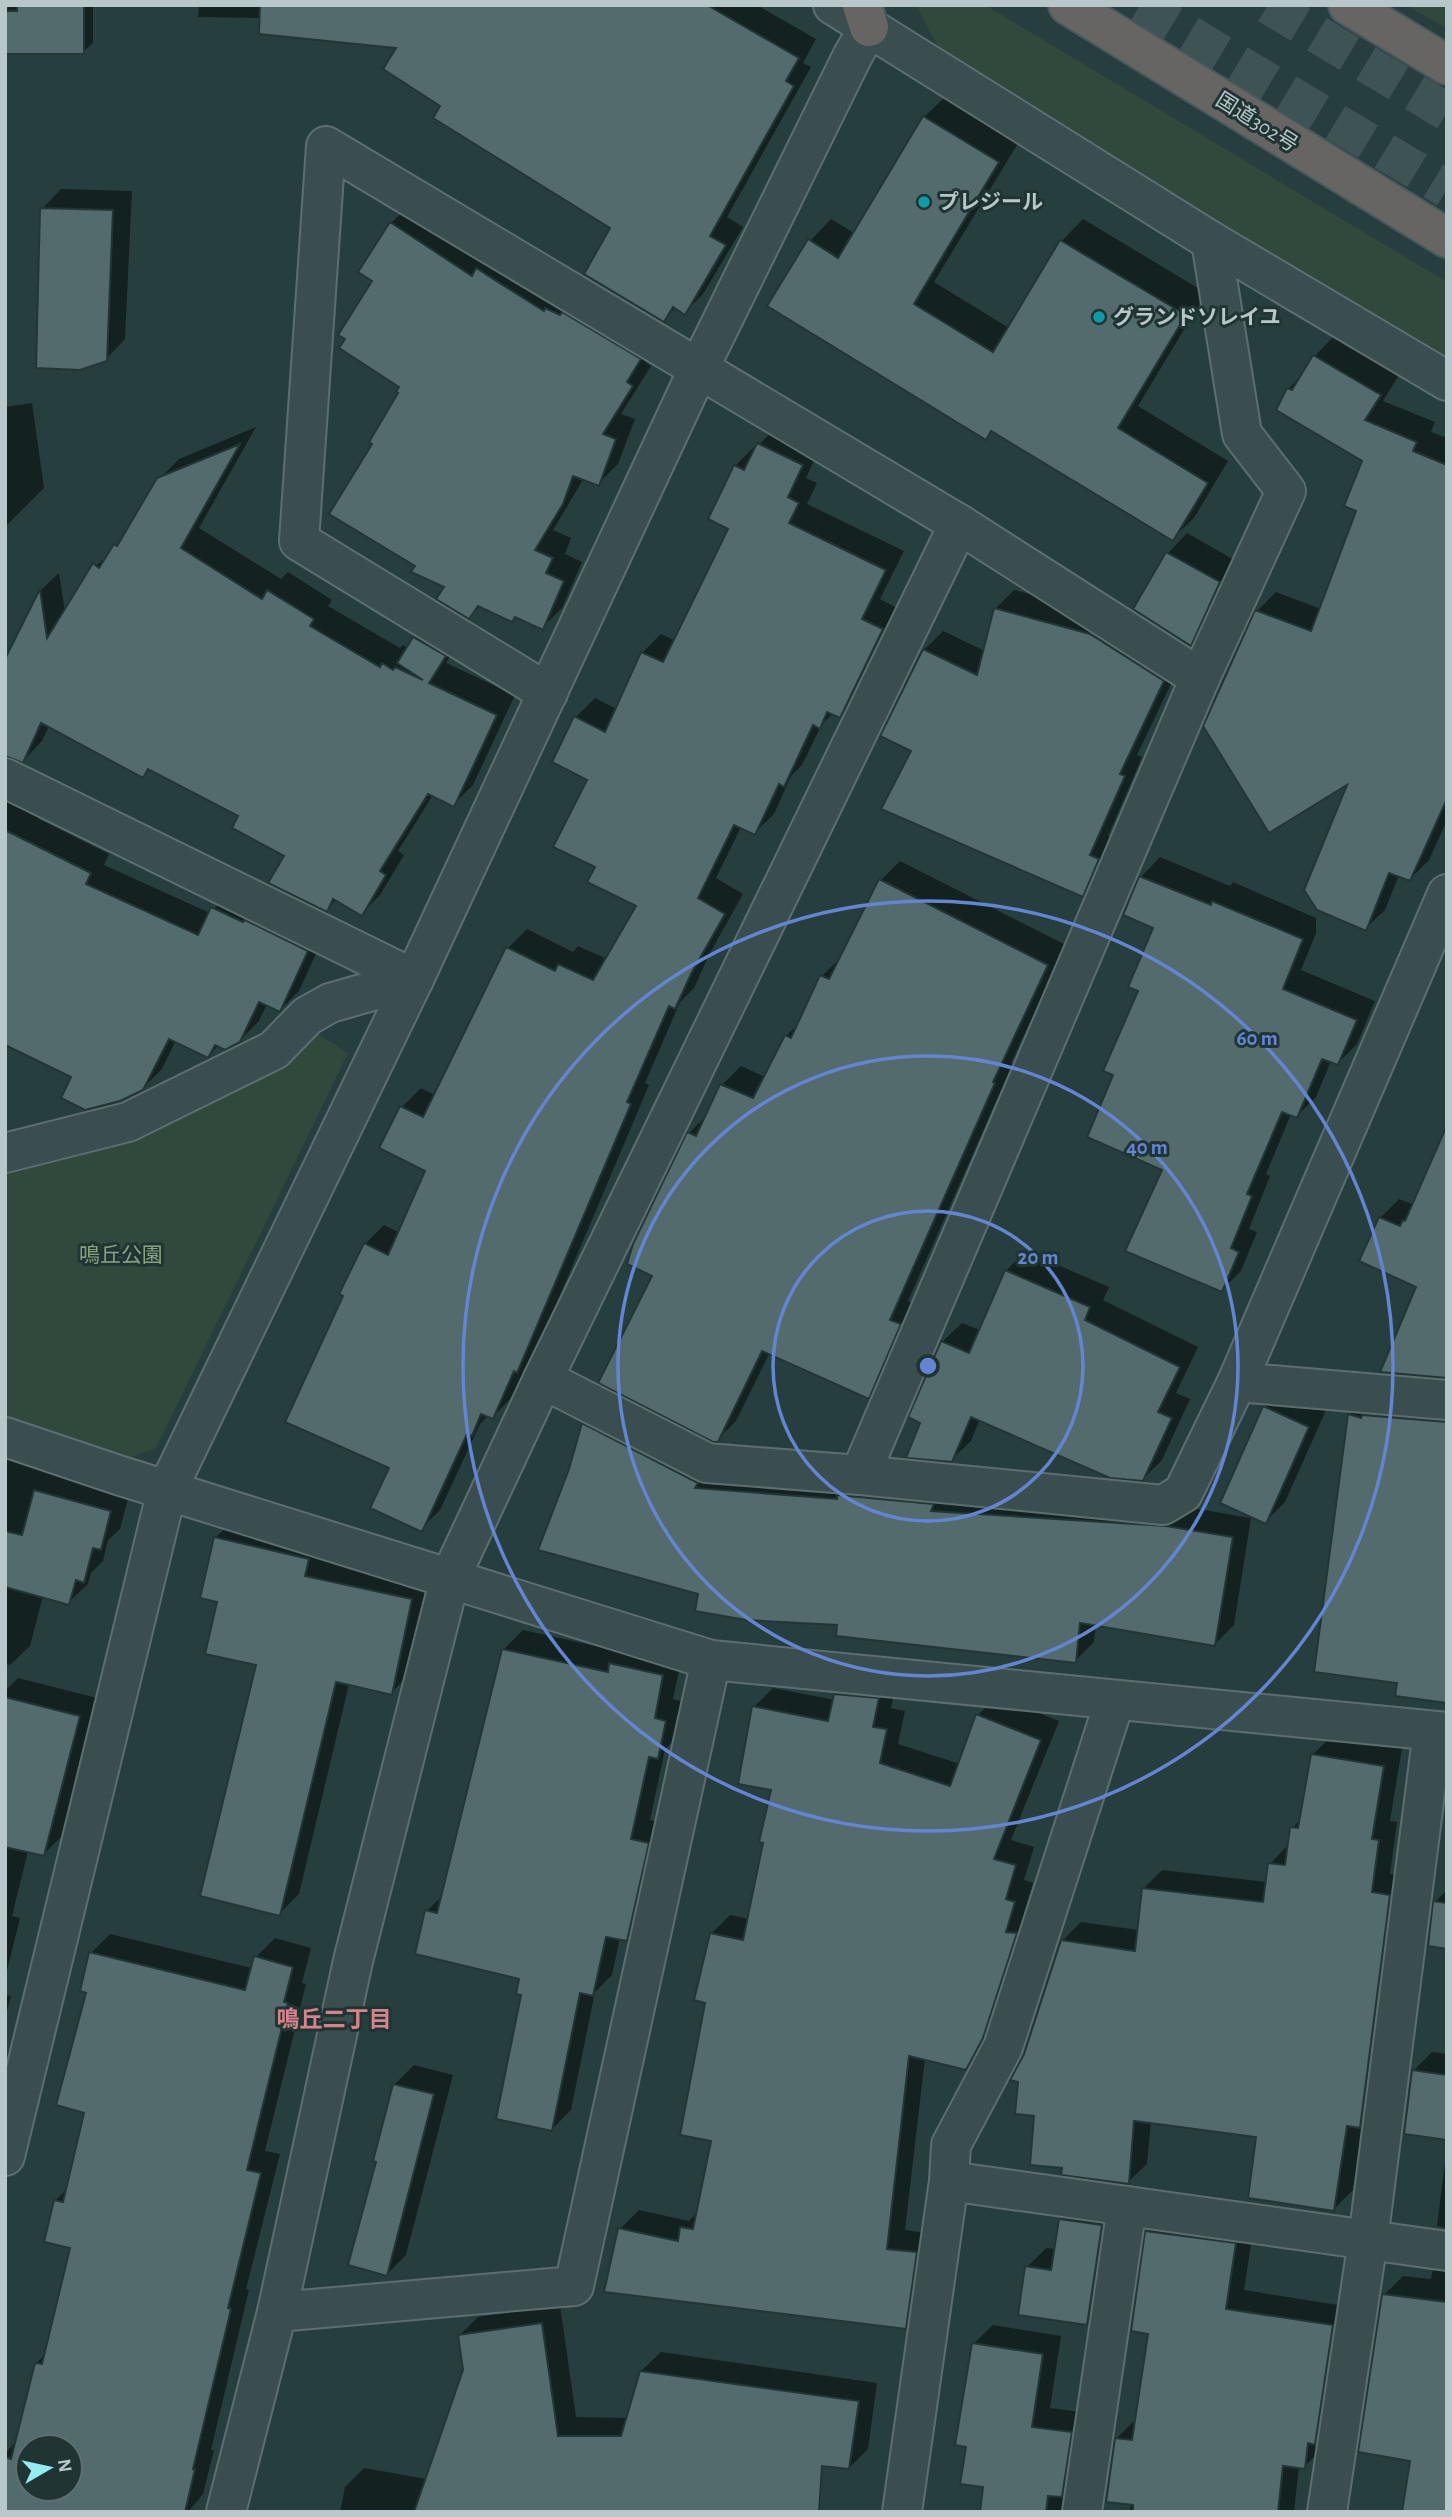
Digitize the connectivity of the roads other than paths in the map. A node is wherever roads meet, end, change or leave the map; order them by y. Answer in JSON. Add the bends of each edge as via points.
{"nodes":[{"id":1,"x":833,"y":5,"type":"edge"},
{"id":2,"x":1068,"y":5,"type":"edge"},
{"id":3,"x":1348,"y":5,"type":"edge"},
{"id":4,"x":866,"y":16,"type":"edge"},
{"id":5,"x":1447,"y":65,"type":"edge"},
{"id":6,"x":1447,"y":238,"type":"edge"},
{"id":7,"x":1211,"y":241,"type":"junction"},
{"id":8,"x":698,"y":370,"type":"junction"},
{"id":9,"x":1447,"y":381,"type":"edge"},
{"id":10,"x":960,"y":524,"type":"junction"},
{"id":11,"x":1200,"y":678,"type":"junction"},
{"id":12,"x":548,"y":693,"type":"junction"},
{"id":13,"x":5,"y":778,"type":"edge"},
{"id":14,"x":1447,"y":894,"type":"edge"},
{"id":15,"x":414,"y":979,"type":"junction"},
{"id":16,"x":5,"y":1121,"type":"edge"},
{"id":17,"x":49,"y":1143,"type":"junction"},
{"id":18,"x":5,"y":1153,"type":"edge"},
{"id":19,"x":543,"y":1378,"type":"junction"},
{"id":20,"x":1237,"y":1382,"type":"junction"},
{"id":21,"x":1447,"y":1400,"type":"edge"},
{"id":22,"x":5,"y":1437,"type":"edge"},
{"id":23,"x":860,"y":1475,"type":"junction"},
{"id":24,"x":167,"y":1490,"type":"junction"},
{"id":25,"x":450,"y":1578,"type":"junction"},
{"id":26,"x":711,"y":1660,"type":"junction"},
{"id":27,"x":1115,"y":1700,"type":"junction"},
{"id":28,"x":1440,"y":1731,"type":"edge"},
{"id":29,"x":5,"y":2156,"type":"edge"},
{"id":30,"x":949,"y":2181,"type":"junction"},
{"id":31,"x":1127,"y":2206,"type":"junction"},
{"id":32,"x":1368,"y":2240,"type":"junction"},
{"id":33,"x":1447,"y":2251,"type":"edge"},
{"id":34,"x":277,"y":2312,"type":"junction"},
{"id":35,"x":226,"y":2512,"type":"edge"},
{"id":36,"x":902,"y":2512,"type":"edge"},
{"id":37,"x":1082,"y":2512,"type":"edge"},
{"id":38,"x":1327,"y":2512,"type":"edge"}],
"edges":[{"from":1,"to":4,"type":"street"},
{"from":2,"to":6,"type":"highway","name":"国道302号"},
{"from":3,"to":5,"type":"highway"},
{"from":4,"to":7,"type":"street"},
{"from":4,"to":8,"type":"street","via":[[852,57]]},
{"from":7,"to":9,"type":"street"},
{"from":7,"to":11,"type":"street","via":[[1242,434],[1286,491]]},
{"from":8,"to":10,"type":"street"},
{"from":8,"to":12,"type":"street"},
{"from":8,"to":12,"type":"street","via":[[326,146],[299,541]]},
{"from":10,"to":11,"type":"street"},
{"from":10,"to":19,"type":"street"},
{"from":11,"to":23,"type":"street"},
{"from":12,"to":15,"type":"street"},
{"from":13,"to":15,"type":"street"},
{"from":14,"to":20,"type":"street"},
{"from":15,"to":17,"type":"street","via":[[330,1003],[307,1016],[274,1049],[128,1122]]},
{"from":15,"to":24,"type":"street"},
{"from":16,"to":17,"type":"street"},
{"from":17,"to":18,"type":"street"},
{"from":19,"to":23,"type":"street","via":[[707,1463]]},
{"from":19,"to":25,"type":"street"},
{"from":20,"to":21,"type":"street"},
{"from":20,"to":23,"type":"street","via":[[1183,1493],[1163,1505]]},
{"from":22,"to":24,"type":"street"},
{"from":24,"to":25,"type":"street"},
{"from":24,"to":29,"type":"street"},
{"from":25,"to":26,"type":"street"},
{"from":25,"to":34,"type":"street","via":[[353,1961]]},
{"from":26,"to":27,"type":"street"},
{"from":26,"to":34,"type":"street","via":[[574,2286]]},
{"from":27,"to":28,"type":"street"},
{"from":27,"to":30,"type":"street","via":[[1003,2047],[951,2145]]},
{"from":28,"to":32,"type":"street"},
{"from":30,"to":31,"type":"street"},
{"from":30,"to":36,"type":"street"},
{"from":31,"to":32,"type":"street"},
{"from":31,"to":37,"type":"street"},
{"from":32,"to":33,"type":"street"},
{"from":32,"to":38,"type":"street"},
{"from":34,"to":35,"type":"street"}]}
